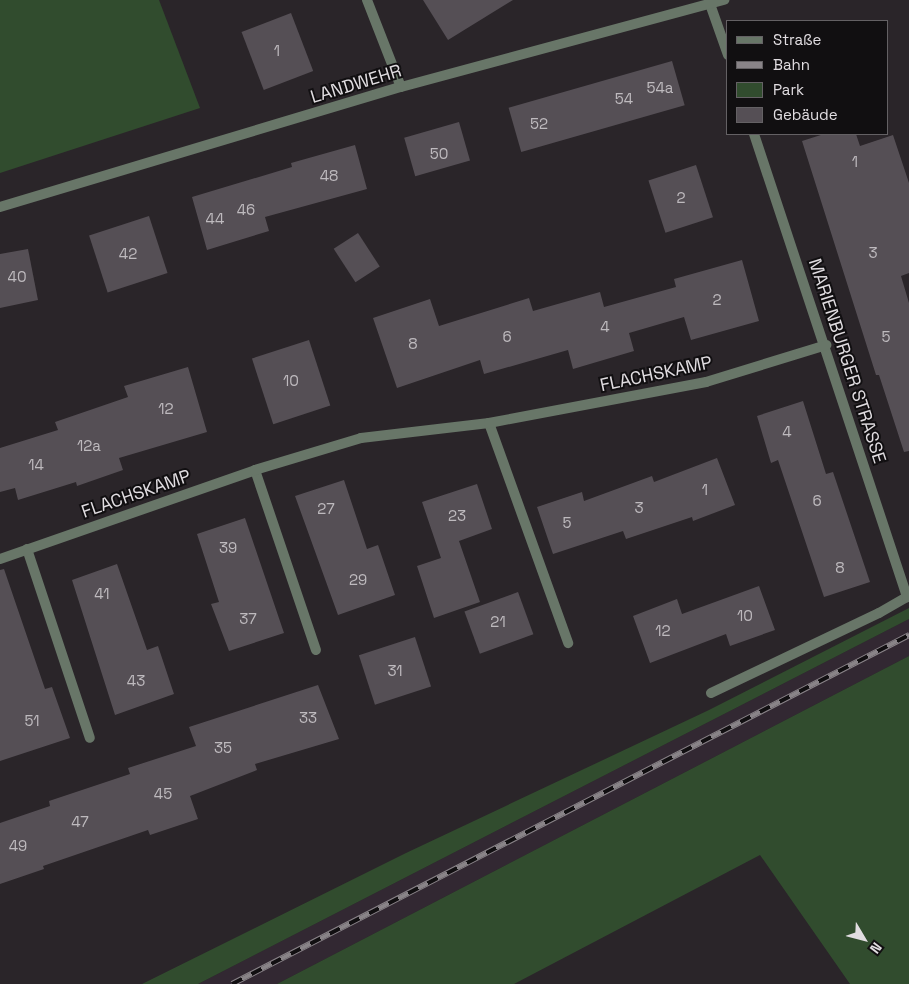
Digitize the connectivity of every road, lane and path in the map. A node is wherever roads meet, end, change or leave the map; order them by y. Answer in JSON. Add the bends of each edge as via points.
{"nodes":[{"id":1,"x":367,"y":0,"type":"edge"},
{"id":2,"x":724,"y":0,"type":"edge"},
{"id":3,"x":710,"y":4,"type":"junction"},
{"id":4,"x":726,"y":49,"type":"edge"},
{"id":5,"x":400,"y":87,"type":"junction"},
{"id":6,"x":754,"y":135,"type":"edge"},
{"id":7,"x":0,"y":207,"type":"edge"},
{"id":8,"x":826,"y":345,"type":"junction"},
{"id":9,"x":489,"y":423,"type":"junction"},
{"id":10,"x":255,"y":470,"type":"junction"},
{"id":11,"x":28,"y":549,"type":"junction"},
{"id":12,"x":0,"y":559,"type":"edge"},
{"id":13,"x":908,"y":596,"type":"edge"},
{"id":14,"x":568,"y":643,"type":"dead end"},
{"id":15,"x":316,"y":650,"type":"dead end"},
{"id":16,"x":712,"y":693,"type":"dead end"},
{"id":17,"x":90,"y":738,"type":"dead end"}],
"edges":[{"from":1,"to":5,"type":"street"},
{"from":2,"to":3,"type":"street","name":"LANDWEHR"},
{"from":3,"to":4,"type":"street"},
{"from":3,"to":5,"type":"street","name":"LANDWEHR"},
{"from":5,"to":7,"type":"street","name":"LANDWEHR"},
{"from":6,"to":8,"type":"street","name":"MARIENBURGER STRASSE"},
{"from":8,"to":9,"type":"street","name":"FLACHSKAMP","via":[[706,382]]},
{"from":8,"to":13,"type":"street","name":"MARIENBURGER STRASSE"},
{"from":9,"to":10,"type":"street","name":"FLACHSKAMP","via":[[361,438]]},
{"from":9,"to":14,"type":"street"},
{"from":10,"to":11,"type":"street","name":"FLACHSKAMP"},
{"from":10,"to":15,"type":"street"},
{"from":11,"to":12,"type":"street","name":"FLACHSKAMP"},
{"from":11,"to":17,"type":"street"},
{"from":13,"to":16,"type":"street"}]}
